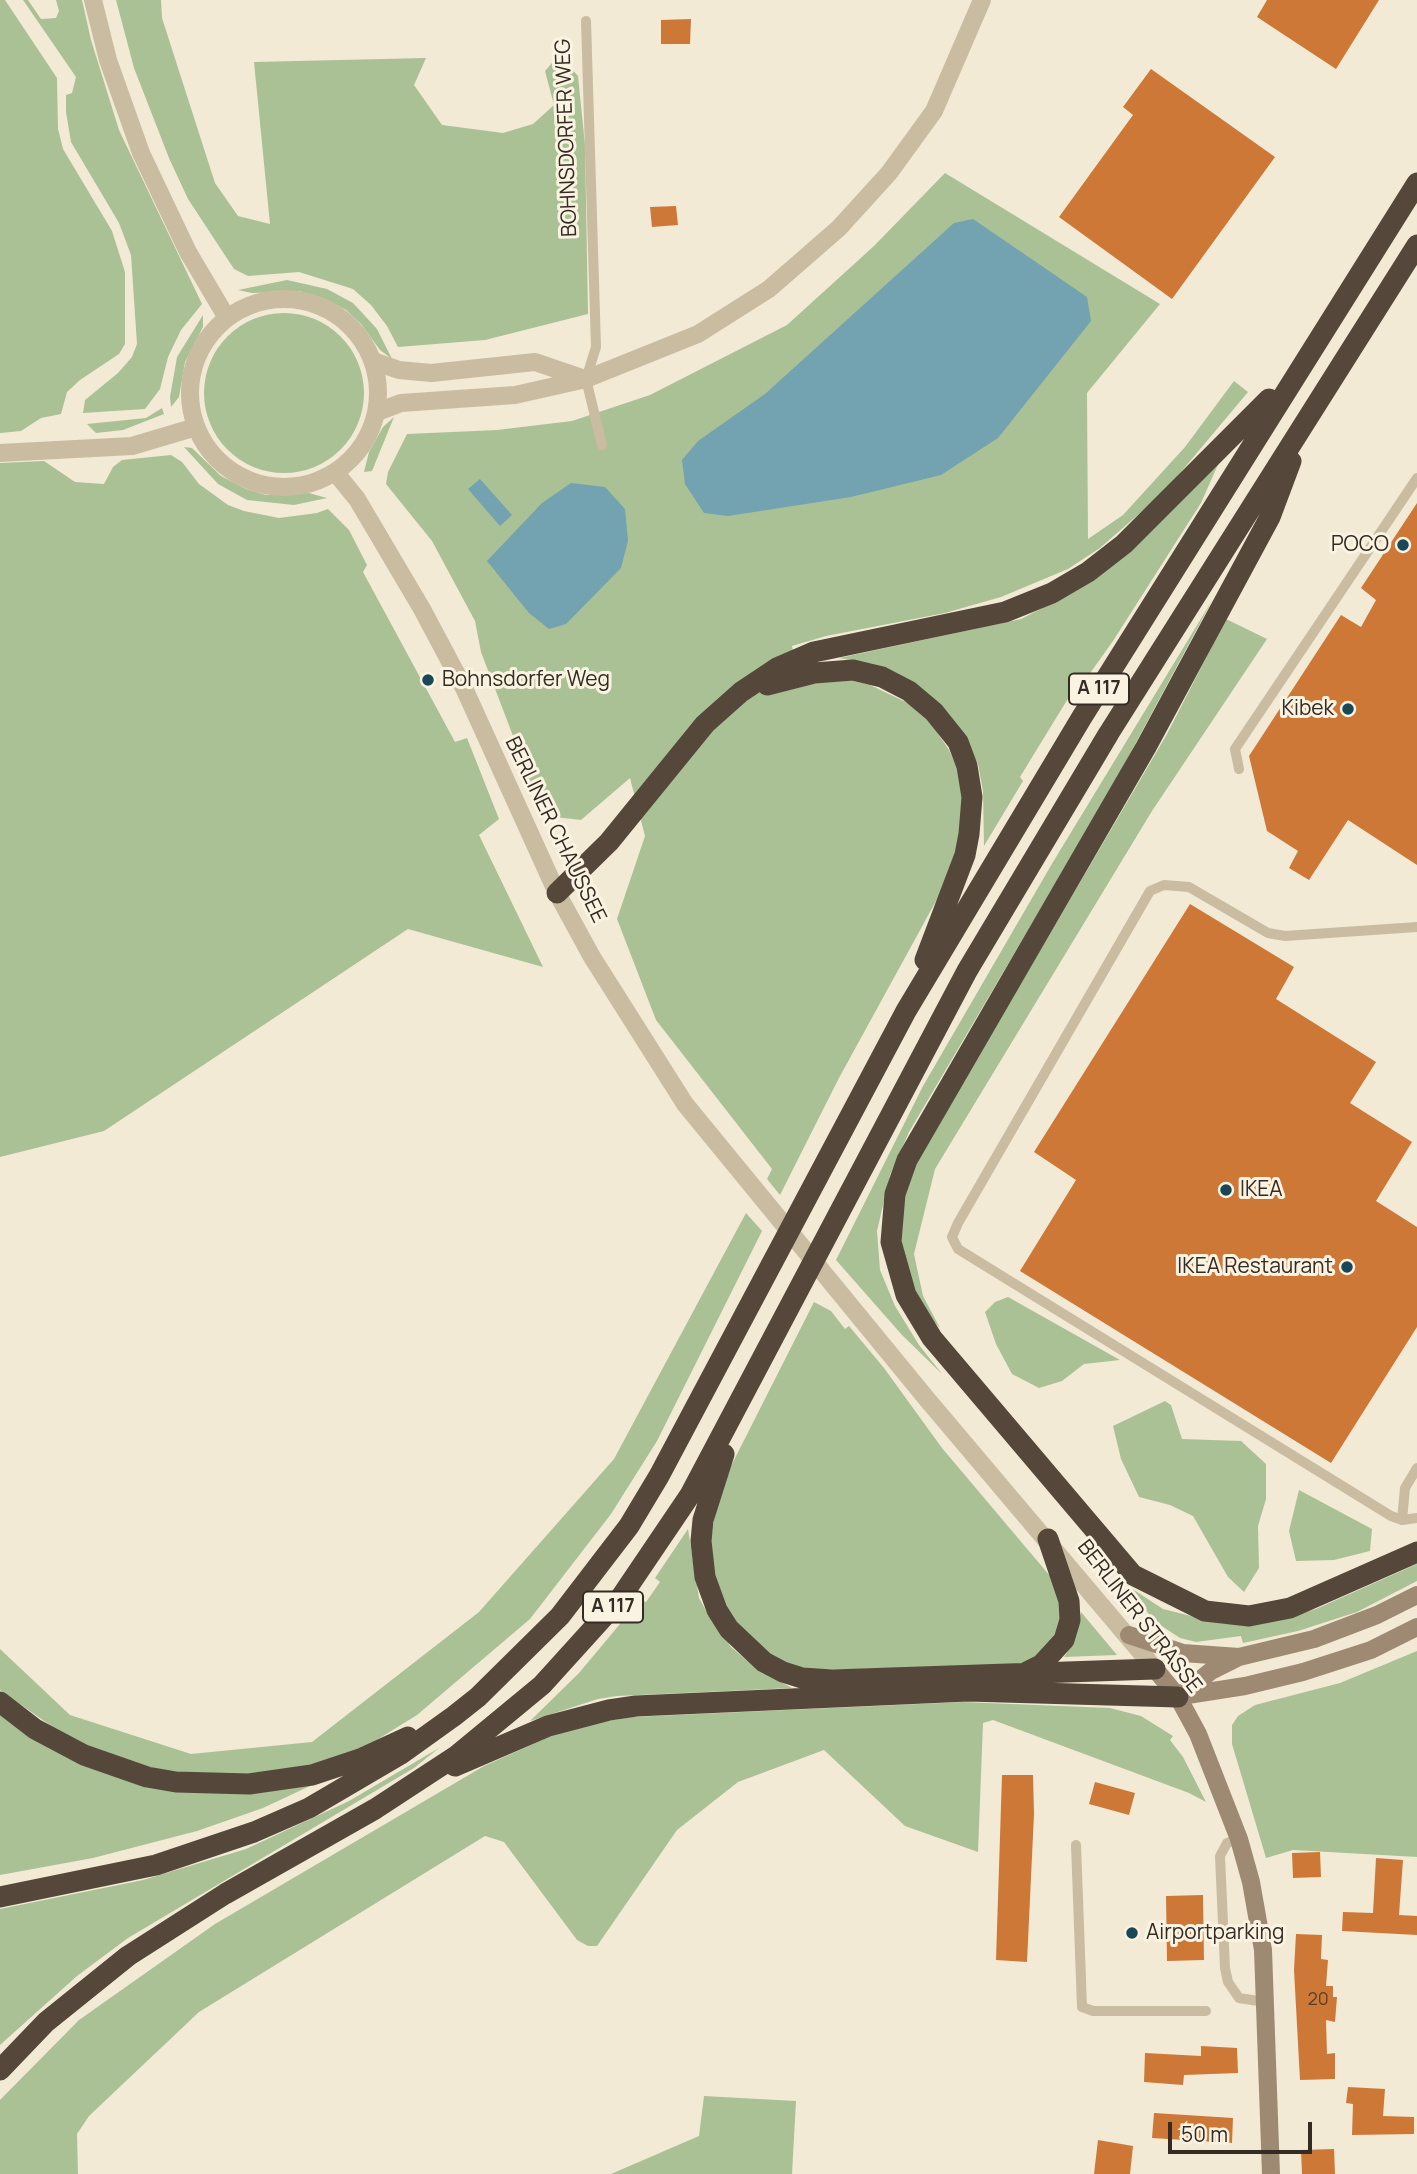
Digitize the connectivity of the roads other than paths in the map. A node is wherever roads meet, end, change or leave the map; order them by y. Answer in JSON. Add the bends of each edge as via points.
{"nodes":[{"id":1,"x":93,"y":0,"type":"edge"},
{"id":2,"x":982,"y":0,"type":"edge"},
{"id":3,"x":586,"y":21,"type":"dead end"},
{"id":4,"x":1417,"y":183,"type":"edge"},
{"id":5,"x":1417,"y":245,"type":"edge"},
{"id":6,"x":227,"y":318,"type":"junction"},
{"id":7,"x":373,"y":361,"type":"junction"},
{"id":8,"x":1297,"y":370,"type":"junction"},
{"id":9,"x":586,"y":379,"type":"junction"},
{"id":10,"x":377,"y":412,"type":"junction"},
{"id":11,"x":1307,"y":419,"type":"junction"},
{"id":12,"x":196,"y":427,"type":"junction"},
{"id":13,"x":602,"y":445,"type":"dead end"},
{"id":14,"x":0,"y":453,"type":"edge"},
{"id":15,"x":335,"y":472,"type":"junction"},
{"id":16,"x":1417,"y":478,"type":"edge"},
{"id":17,"x":741,"y":692,"type":"junction"},
{"id":18,"x":1238,"y":769,"type":"dead end"},
{"id":19,"x":557,"y":893,"type":"junction"},
{"id":20,"x":1417,"y":928,"type":"edge"},
{"id":21,"x":906,"y":1011,"type":"junction"},
{"id":22,"x":858,"y":1314,"type":"joint"},
{"id":23,"x":751,"y":1376,"type":"junction"},
{"id":24,"x":1417,"y":1468,"type":"edge"},
{"id":25,"x":1417,"y":1518,"type":"edge"},
{"id":26,"x":1402,"y":1520,"type":"junction"},
{"id":27,"x":1048,"y":1539,"type":"junction"},
{"id":28,"x":1417,"y":1552,"type":"edge"},
{"id":29,"x":1417,"y":1595,"type":"edge"},
{"id":30,"x":1417,"y":1627,"type":"edge"},
{"id":31,"x":1129,"y":1635,"type":"junction"},
{"id":32,"x":1240,"y":1657,"type":"junction"},
{"id":33,"x":1155,"y":1668,"type":"junction"},
{"id":34,"x":1025,"y":1673,"type":"junction"},
{"id":35,"x":1178,"y":1697,"type":"junction"},
{"id":36,"x":0,"y":1702,"type":"edge"},
{"id":37,"x":454,"y":1716,"type":"junction"},
{"id":38,"x":411,"y":1786,"type":"junction"},
{"id":39,"x":1239,"y":1839,"type":"junction"},
{"id":40,"x":1076,"y":1845,"type":"dead end"},
{"id":41,"x":0,"y":1897,"type":"edge"},
{"id":42,"x":1265,"y":2002,"type":"junction"},
{"id":43,"x":1206,"y":2011,"type":"dead end"},
{"id":44,"x":0,"y":2070,"type":"edge"},
{"id":45,"x":1271,"y":2174,"type":"edge"}],
"edges":[{"from":1,"to":6,"type":"street","via":[[107,61],[141,153],[188,252]]},
{"from":2,"to":9,"type":"street","via":[[934,111],[839,228],[769,289],[698,334]]},
{"from":3,"to":9,"type":"lane","name":"BOHNSDORFER WEG","via":[[596,346]]},
{"from":4,"to":8,"type":"highway","number":"A 117"},
{"from":5,"to":11,"type":"highway","number":"A 117"},
{"from":6,"to":7,"type":"street","via":[[264,301],[293,300],[321,306],[353,328]]},
{"from":6,"to":12,"type":"street","via":[[207,340],[194,367],[190,387]]},
{"from":7,"to":9,"type":"street","via":[[399,370],[431,373],[535,362]]},
{"from":7,"to":10,"type":"street"},
{"from":8,"to":17,"type":"highway","via":[[1124,544],[1052,593],[1005,612],[814,652],[777,668]]},
{"from":8,"to":21,"type":"highway","number":"A 117"},
{"from":9,"to":10,"type":"street","via":[[515,395],[401,403]]},
{"from":9,"to":13,"type":"lane"},
{"from":10,"to":15,"type":"street","via":[[362,446]]},
{"from":11,"to":23,"type":"highway","number":"A 117","via":[[1109,733],[967,971]]},
{"from":11,"to":28,"type":"highway","via":[[1270,517],[1159,723],[906,1160],[895,1194],[891,1241],[906,1295],[924,1328],[1133,1575],[1205,1611],[1249,1616],[1290,1608]]},
{"from":12,"to":14,"type":"street","via":[[132,446]]},
{"from":12,"to":15,"type":"street","via":[[219,461],[255,482],[296,486]]},
{"from":15,"to":19,"type":"street","name":"BERLINER CHAUSSEE","via":[[357,499],[464,688]]},
{"from":16,"to":18,"type":"lane","via":[[1235,748]]},
{"from":17,"to":19,"type":"highway","via":[[705,724],[610,842]]},
{"from":17,"to":21,"type":"highway","via":[[814,673],[853,670],[882,677],[909,691],[958,741],[972,797],[965,855]]},
{"from":19,"to":22,"type":"street","name":"BERLINER CHAUSSEE","via":[[650,1052],[692,1113]]},
{"from":20,"to":26,"type":"lane","via":[[1285,936],[1268,933],[1189,887],[1164,885],[1150,891],[952,1237],[958,1249]]},
{"from":21,"to":37,"type":"highway","number":"A 117","via":[[659,1476],[628,1526],[560,1616]]},
{"from":22,"to":27,"type":"street","name":"BERLINER STRASSE"},
{"from":23,"to":34,"type":"highway","via":[[711,1491],[701,1541],[710,1593],[729,1629],[764,1662],[802,1678]]},
{"from":23,"to":38,"type":"highway","number":"A 117","via":[[690,1495],[619,1600],[530,1696]]},
{"from":24,"to":26,"type":"lane","via":[[1405,1488]]},
{"from":25,"to":26,"type":"lane"},
{"from":27,"to":31,"type":"street","name":"BERLINER STRASSE"},
{"from":27,"to":34,"type":"highway","via":[[1069,1601],[1070,1620],[1064,1640],[1041,1665]]},
{"from":29,"to":32,"type":"main road","via":[[1314,1639]]},
{"from":30,"to":35,"type":"main road","via":[[1371,1650],[1303,1672]]},
{"from":31,"to":32,"type":"main road","via":[[1183,1653]]},
{"from":31,"to":33,"type":"street","name":"BERLINER STRASSE"},
{"from":32,"to":35,"type":"main road","via":[[1211,1671]]},
{"from":33,"to":34,"type":"highway"},
{"from":33,"to":35,"type":"main road","name":"BERLINER STRASSE"},
{"from":35,"to":38,"type":"highway","via":[[968,1691],[636,1706],[548,1726]]},
{"from":35,"to":39,"type":"main road","name":"BERLINER STRASSE"},
{"from":36,"to":37,"type":"highway","number":"A 117","via":[[60,1743],[114,1766],[157,1779],[226,1785],[312,1774],[360,1759]]},
{"from":37,"to":41,"type":"highway","number":"A 117","via":[[356,1782],[254,1832],[156,1865]]},
{"from":38,"to":44,"type":"highway","number":"A 117","via":[[128,1956],[66,2005]]},
{"from":39,"to":42,"type":"main road","name":"BERLINER STRASSE","via":[[1260,1926]]},
{"from":39,"to":42,"type":"lane","via":[[1227,1843],[1220,1856],[1227,1982],[1238,1998]]},
{"from":40,"to":43,"type":"lane","via":[[1082,2007],[1093,2011]]},
{"from":42,"to":45,"type":"main road","name":"BERLINER STRASSE"}]}
